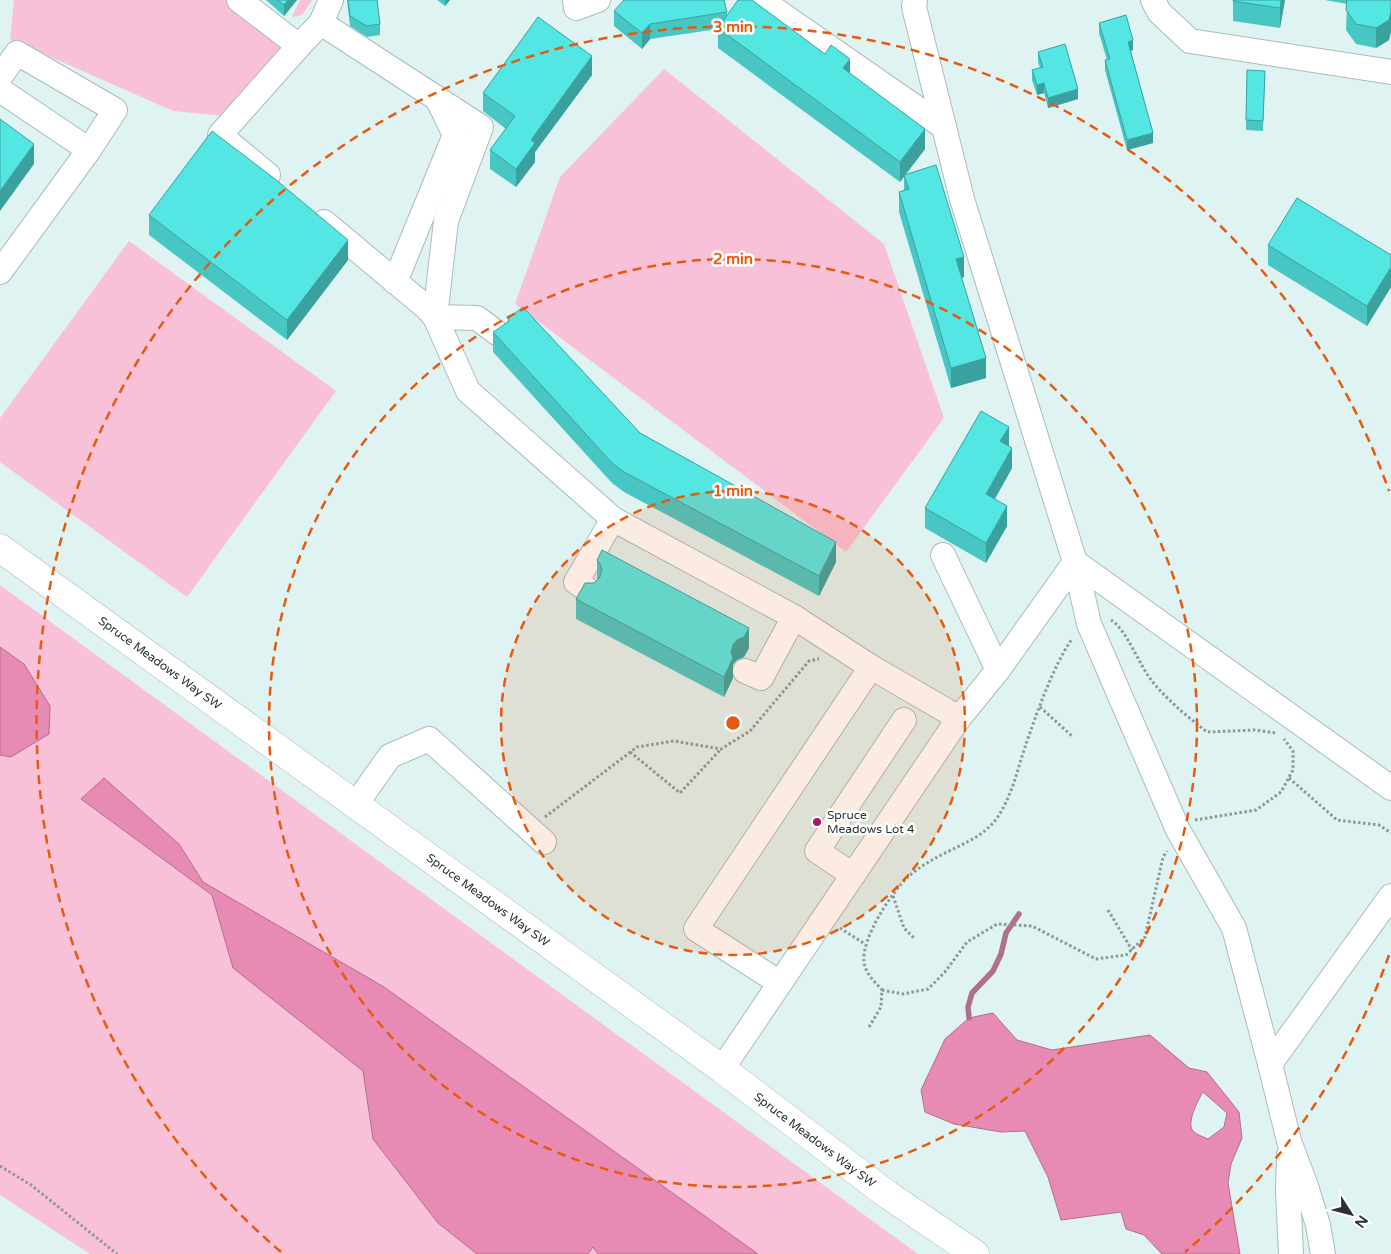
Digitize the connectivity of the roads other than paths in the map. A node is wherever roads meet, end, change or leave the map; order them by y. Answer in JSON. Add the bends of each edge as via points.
{"nodes":[{"id":1,"x":239,"y":0,"type":"edge"},
{"id":2,"x":331,"y":0,"type":"edge"},
{"id":3,"x":575,"y":0,"type":"edge"},
{"id":4,"x":598,"y":0,"type":"edge"},
{"id":5,"x":761,"y":0,"type":"edge"},
{"id":6,"x":915,"y":0,"type":"edge"},
{"id":7,"x":1153,"y":0,"type":"edge"},
{"id":8,"x":322,"y":23,"type":"junction"},
{"id":9,"x":298,"y":46,"type":"junction"},
{"id":10,"x":1391,"y":72,"type":"edge"},
{"id":11,"x":2,"y":75,"type":"edge"},
{"id":12,"x":437,"y":98,"type":"junction"},
{"id":13,"x":944,"y":126,"type":"junction"},
{"id":14,"x":89,"y":150,"type":"junction"},
{"id":15,"x":281,"y":186,"type":"edge"},
{"id":16,"x":304,"y":205,"type":"edge"},
{"id":17,"x":0,"y":272,"type":"edge"},
{"id":18,"x":395,"y":282,"type":"junction"},
{"id":19,"x":435,"y":317,"type":"junction"},
{"id":20,"x":497,"y":333,"type":"edge"},
{"id":21,"x":613,"y":518,"type":"junction"},
{"id":22,"x":0,"y":548,"type":"edge"},
{"id":23,"x":943,"y":555,"type":"dead end"},
{"id":24,"x":1075,"y":562,"type":"junction"},
{"id":25,"x":588,"y":590,"type":"edge"},
{"id":26,"x":794,"y":617,"type":"junction"},
{"id":27,"x":871,"y":667,"type":"junction"},
{"id":28,"x":998,"y":670,"type":"junction"},
{"id":29,"x":745,"y":671,"type":"dead end"},
{"id":30,"x":959,"y":718,"type":"junction"},
{"id":31,"x":904,"y":720,"type":"dead end"},
{"id":32,"x":1391,"y":788,"type":"edge"},
{"id":33,"x":356,"y":804,"type":"junction"},
{"id":34,"x":544,"y":842,"type":"dead end"},
{"id":35,"x":853,"y":875,"type":"junction"},
{"id":36,"x":1391,"y":896,"type":"edge"},
{"id":37,"x":780,"y":983,"type":"junction"},
{"id":38,"x":1270,"y":1064,"type":"junction"},
{"id":39,"x":722,"y":1069,"type":"junction"},
{"id":40,"x":1289,"y":1141,"type":"junction"},
{"id":41,"x":975,"y":1254,"type":"edge"},
{"id":42,"x":1291,"y":1254,"type":"edge"},
{"id":43,"x":1323,"y":1254,"type":"edge"}],
"edges":[{"from":1,"to":9,"type":"lane"},
{"from":2,"to":8,"type":"lane"},
{"from":3,"to":4,"type":"lane","via":[[576,8]]},
{"from":5,"to":13,"type":"lane"},
{"from":6,"to":13,"type":"lane","via":[[914,7]]},
{"from":7,"to":10,"type":"lane","via":[[1159,12],[1190,41]]},
{"from":8,"to":9,"type":"lane"},
{"from":8,"to":12,"type":"lane"},
{"from":9,"to":15,"type":"lane","via":[[220,135]]},
{"from":11,"to":14,"type":"lane"},
{"from":11,"to":14,"type":"lane","via":[[18,53],[115,110]]},
{"from":12,"to":18,"type":"lane","via":[[455,135]]},
{"from":12,"to":19,"type":"lane","via":[[481,127],[446,221]]},
{"from":13,"to":24,"type":"lane","via":[[962,199]]},
{"from":14,"to":17,"type":"lane"},
{"from":16,"to":18,"type":"lane"},
{"from":18,"to":19,"type":"lane"},
{"from":19,"to":20,"type":"lane","via":[[477,318]]},
{"from":19,"to":21,"type":"lane","via":[[468,391]]},
{"from":21,"to":25,"type":"lane","via":[[576,582]]},
{"from":21,"to":26,"type":"lane"},
{"from":22,"to":33,"type":"main road","name":"Spruce Meadows Way SW"},
{"from":23,"to":28,"type":"lane"},
{"from":24,"to":28,"type":"lane"},
{"from":24,"to":32,"type":"lane"},
{"from":24,"to":38,"type":"lane","via":[[1089,624],[1178,830],[1234,928]]},
{"from":26,"to":27,"type":"lane"},
{"from":26,"to":29,"type":"lane","via":[[761,678]]},
{"from":27,"to":30,"type":"lane"},
{"from":27,"to":37,"type":"lane","via":[[696,929]]},
{"from":28,"to":30,"type":"lane"},
{"from":30,"to":35,"type":"lane"},
{"from":31,"to":35,"type":"lane","via":[[817,851]]},
{"from":33,"to":34,"type":"lane","via":[[390,756],[429,739]]},
{"from":33,"to":39,"type":"main road","name":"Spruce Meadows Way SW"},
{"from":35,"to":37,"type":"lane"},
{"from":36,"to":38,"type":"lane"},
{"from":37,"to":39,"type":"lane"},
{"from":38,"to":40,"type":"lane"},
{"from":39,"to":41,"type":"main road","name":"Spruce Meadows Way SW","via":[[888,1195]]},
{"from":40,"to":42,"type":"lane"},
{"from":40,"to":43,"type":"lane","via":[[1318,1225]]}]}
